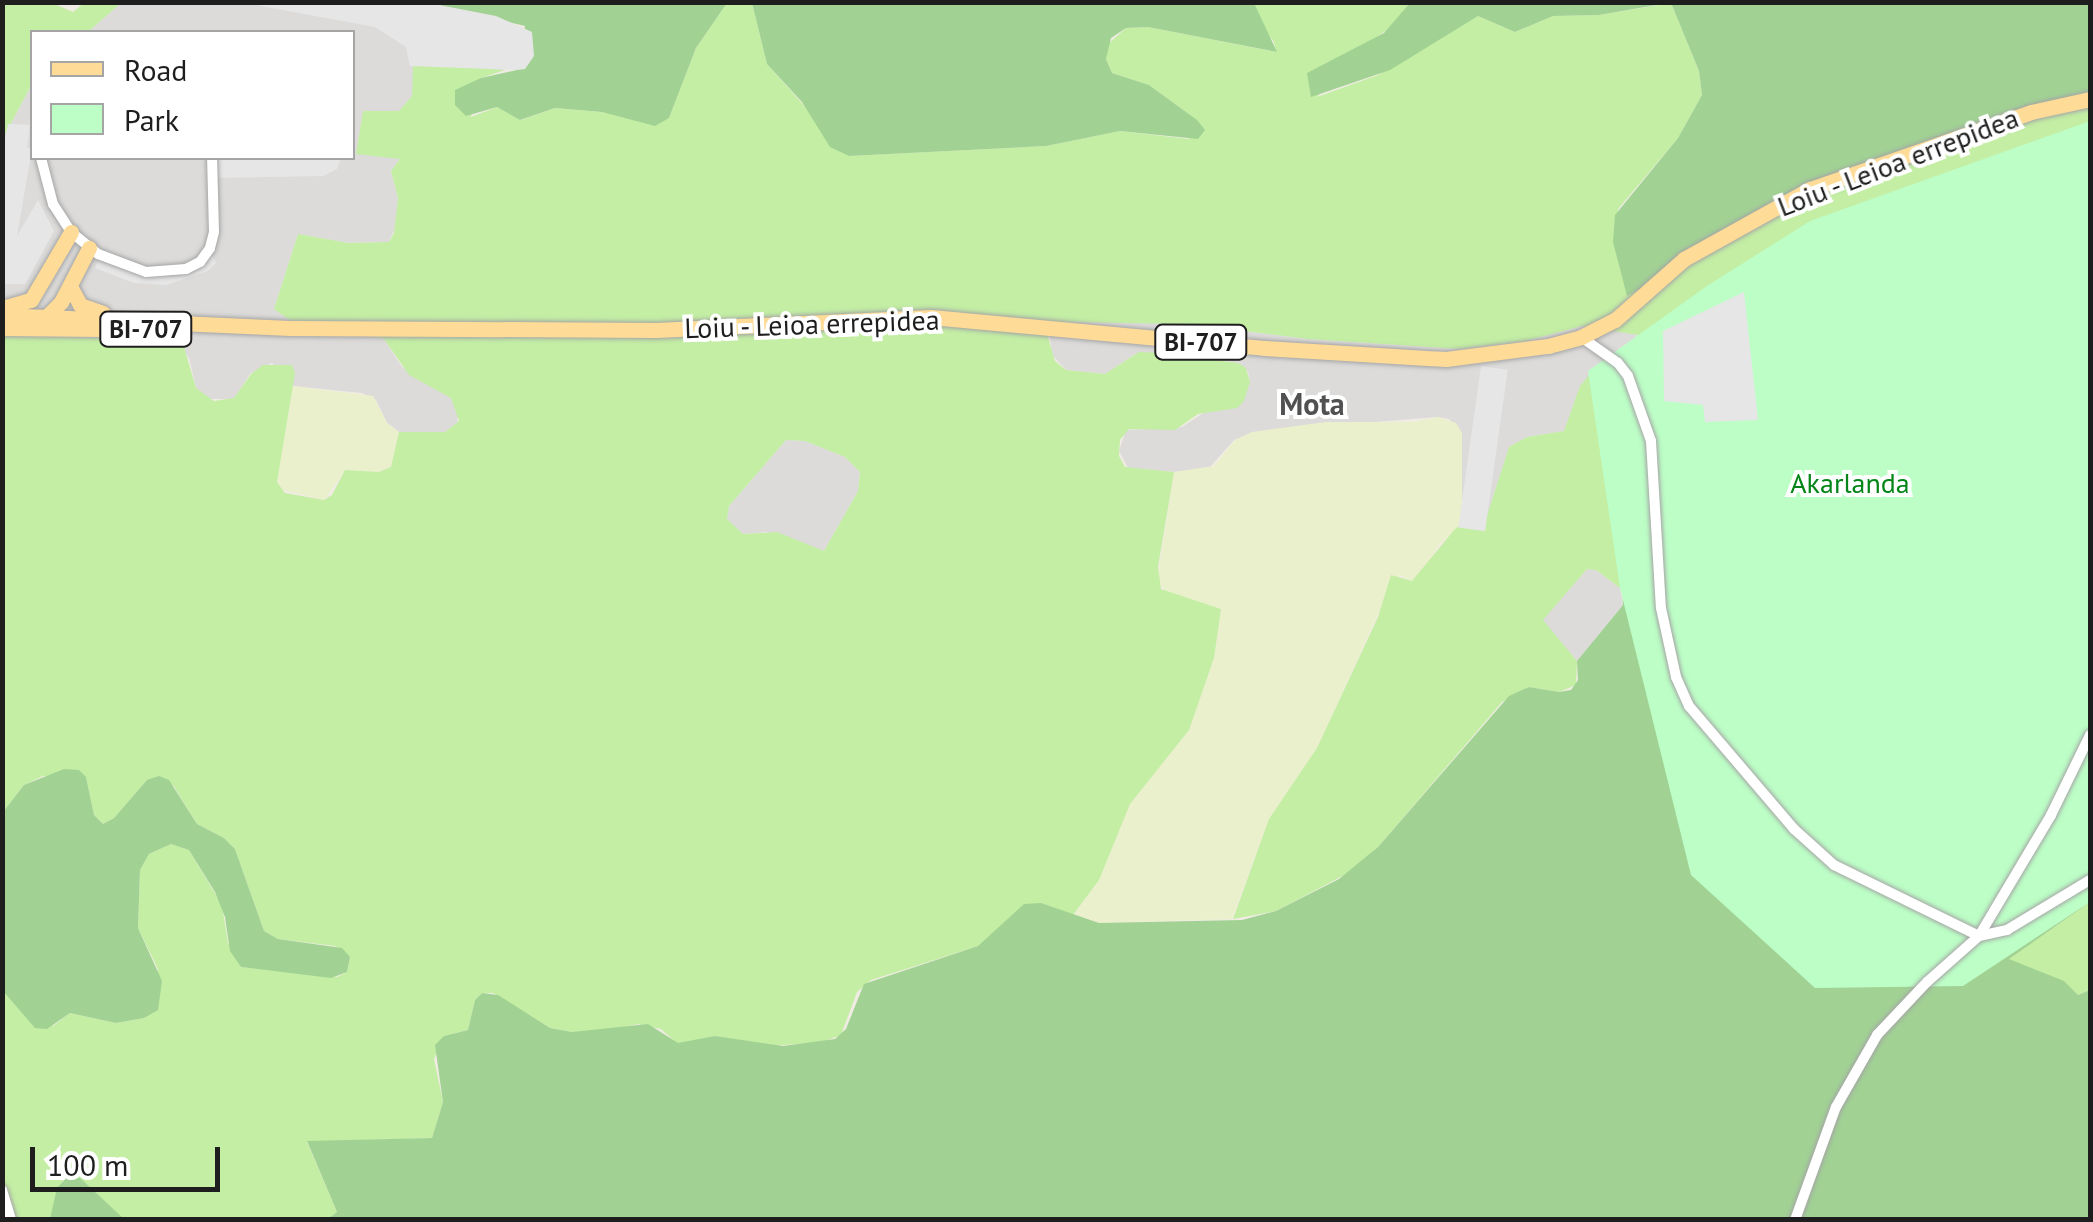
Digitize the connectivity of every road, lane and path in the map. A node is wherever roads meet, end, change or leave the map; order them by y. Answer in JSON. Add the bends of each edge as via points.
{"nodes":[{"id":1,"x":2090,"y":97,"type":"edge"},
{"id":2,"x":42,"y":160,"type":"edge"},
{"id":3,"x":212,"y":160,"type":"edge"},
{"id":4,"x":71,"y":232,"type":"junction"},
{"id":5,"x":90,"y":248,"type":"junction"},
{"id":6,"x":55,"y":259,"type":"junction"},
{"id":7,"x":73,"y":280,"type":"junction"},
{"id":8,"x":48,"y":316,"type":"junction"},
{"id":9,"x":2,"y":318,"type":"edge"},
{"id":10,"x":241,"y":324,"type":"junction"},
{"id":11,"x":290,"y":328,"type":"junction"},
{"id":12,"x":1581,"y":336,"type":"junction"},
{"id":13,"x":2090,"y":735,"type":"edge"},
{"id":14,"x":2090,"y":880,"type":"edge"},
{"id":15,"x":1979,"y":936,"type":"junction"},
{"id":16,"x":2,"y":1190,"type":"edge"},
{"id":17,"x":11,"y":1220,"type":"edge"},
{"id":18,"x":1794,"y":1220,"type":"edge"}],
"edges":[{"from":1,"to":12,"type":"main road","name":"Loiu - Leioa errepidea","number":"BI-707","via":[[1810,189],[1684,258],[1615,320]]},
{"from":2,"to":4,"type":"street","via":[[53,204]]},
{"from":3,"to":5,"type":"street","via":[[214,232],[200,262],[166,272],[120,265]]},
{"from":4,"to":5,"type":"street"},
{"from":4,"to":6,"type":"main road"},
{"from":5,"to":7,"type":"main road"},
{"from":6,"to":7,"type":"main road","via":[[71,260]]},
{"from":6,"to":9,"type":"main road","via":[[31,300]]},
{"from":7,"to":8,"type":"main road"},
{"from":7,"to":10,"type":"main road","via":[[88,310]]},
{"from":8,"to":9,"type":"main road","name":"Loiu - Leioa errepidea","via":[[39,322]]},
{"from":8,"to":10,"type":"main road","name":"Loiu - Leioa errepidea","number":"BI-707"},
{"from":9,"to":11,"type":"main road","name":"Loiu - Leioa errepidea","number":"BI-707"},
{"from":10,"to":11,"type":"main road","name":"Loiu - Leioa errepidea","number":"BI-707"},
{"from":11,"to":12,"type":"main road","name":"Loiu - Leioa errepidea","number":"BI-707","via":[[656,330],[931,316],[1446,359]]},
{"from":12,"to":15,"type":"street","via":[[1628,376],[1648,429],[1656,466],[1661,608],[1689,706],[1794,829],[1834,865]]},
{"from":13,"to":15,"type":"street"},
{"from":14,"to":15,"type":"street","via":[[2007,930]]},
{"from":15,"to":18,"type":"street","via":[[1877,1035],[1836,1107]]},
{"from":16,"to":17,"type":"street"}]}
